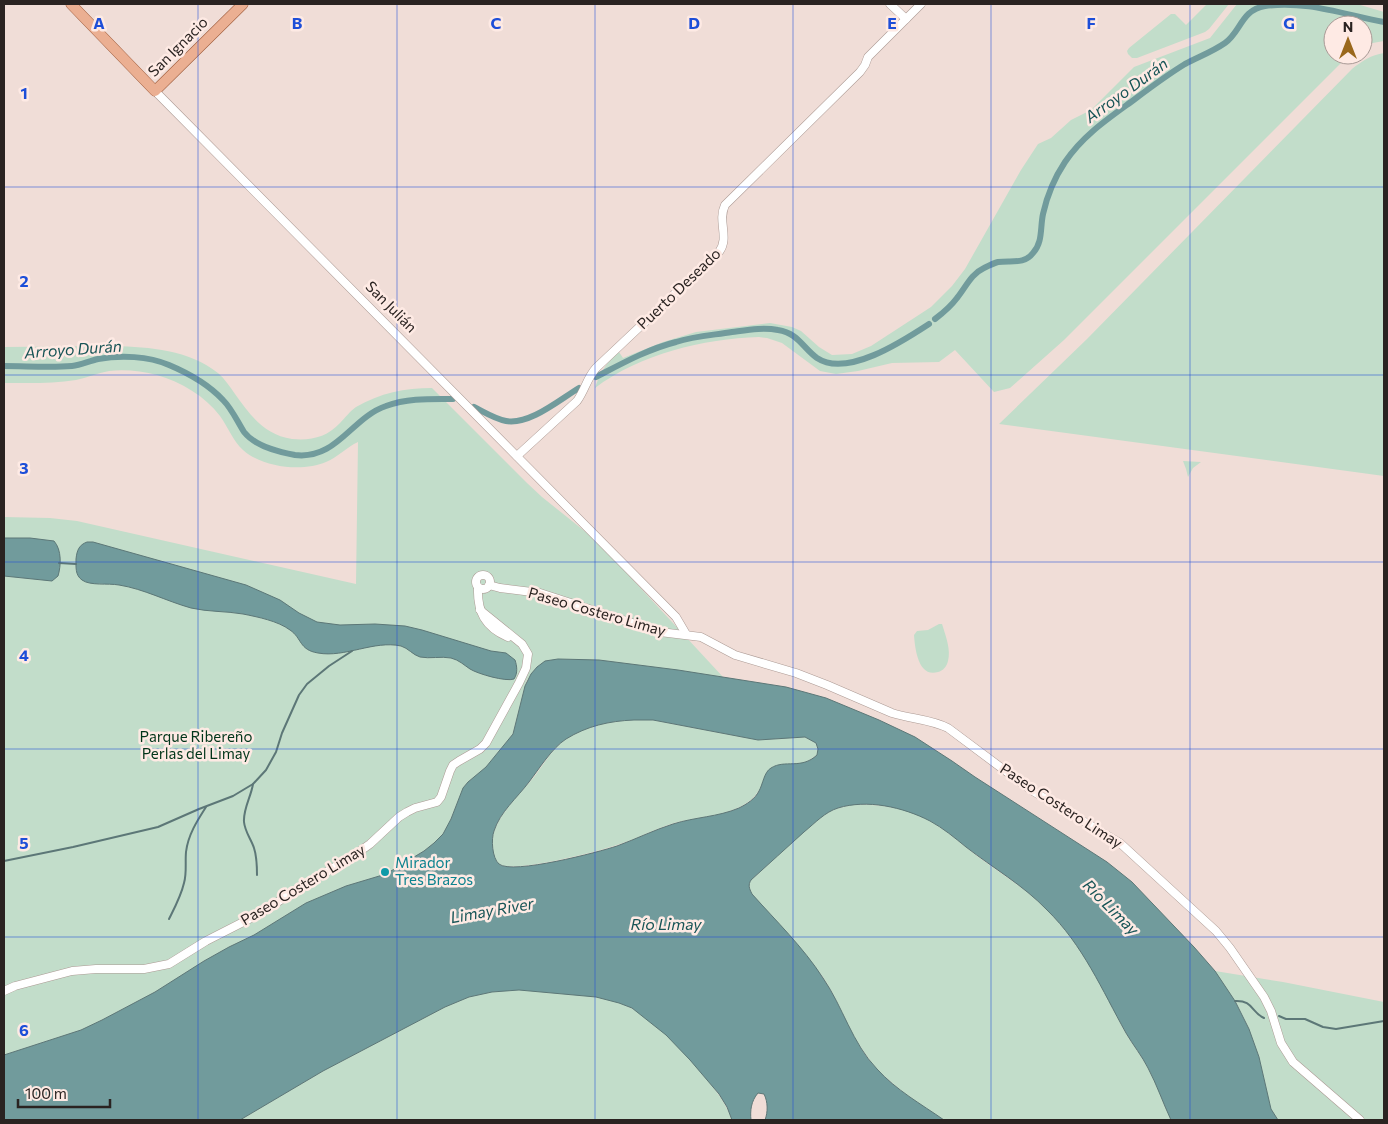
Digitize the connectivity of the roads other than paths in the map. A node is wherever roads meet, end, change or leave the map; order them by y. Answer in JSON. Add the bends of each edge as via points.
{"nodes":[{"id":1,"x":71,"y":4,"type":"edge"},
{"id":2,"x":243,"y":4,"type":"edge"},
{"id":3,"x":890,"y":4,"type":"edge"},
{"id":4,"x":921,"y":4,"type":"edge"},
{"id":5,"x":906,"y":19,"type":"junction"},
{"id":6,"x":155,"y":91,"type":"junction"},
{"id":7,"x":517,"y":456,"type":"junction"},
{"id":8,"x":686,"y":634,"type":"junction"},
{"id":9,"x":4,"y":991,"type":"edge"},
{"id":10,"x":1360,"y":1120,"type":"edge"}],
"edges":[{"from":1,"to":6,"type":"main road","name":"San Julián"},
{"from":2,"to":6,"type":"main road","name":"San Ignacio"},
{"from":3,"to":5,"type":"street"},
{"from":4,"to":5,"type":"street","name":"Puerto Deseado"},
{"from":5,"to":7,"type":"street","name":"Puerto Deseado","via":[[868,57],[860,72],[725,206],[722,216],[724,242],[719,252],[596,368],[577,400]]},
{"from":6,"to":7,"type":"street","name":"San Julián"},
{"from":7,"to":8,"type":"street","name":"San Julián","via":[[676,617]]},
{"from":8,"to":9,"type":"street","name":"Paseo Costero Limay","via":[[660,632],[540,593],[489,585],[488,579],[481,576],[476,580],[480,610],[493,629],[525,647],[527,663],[520,683],[486,742],[451,768],[439,800],[407,812],[353,856],[177,960],[136,970],[72,971]]},
{"from":8,"to":10,"type":"street","name":"Paseo Costero Limay","via":[[701,637],[735,655],[796,673],[892,713],[942,725],[1031,790],[1120,843],[1220,936],[1264,996],[1293,1062]]}]}
